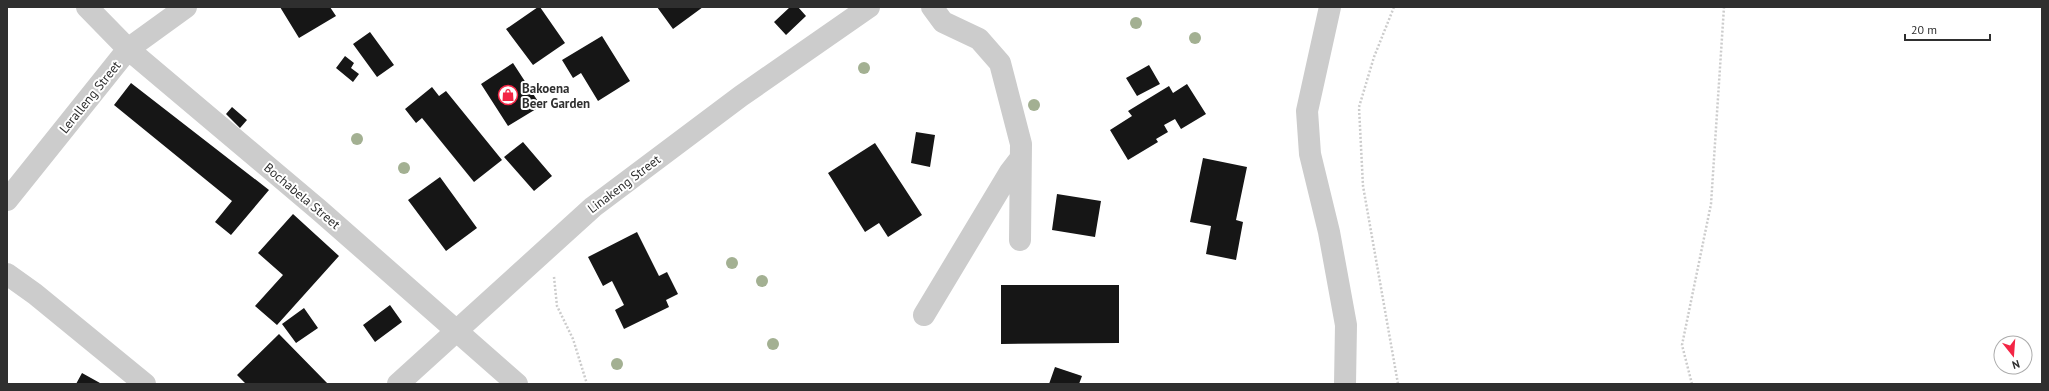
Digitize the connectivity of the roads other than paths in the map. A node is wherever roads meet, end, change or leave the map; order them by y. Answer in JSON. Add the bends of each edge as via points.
{"nodes":[{"id":1,"x":87,"y":7,"type":"edge"},
{"id":2,"x":186,"y":7,"type":"edge"},
{"id":3,"x":869,"y":7,"type":"edge"},
{"id":4,"x":932,"y":7,"type":"edge"},
{"id":5,"x":1330,"y":7,"type":"edge"},
{"id":6,"x":128,"y":50,"type":"junction"},
{"id":7,"x":1020,"y":159,"type":"junction"},
{"id":8,"x":7,"y":200,"type":"edge"},
{"id":9,"x":1020,"y":240,"type":"dead end"},
{"id":10,"x":7,"y":274,"type":"edge"},
{"id":11,"x":924,"y":315,"type":"dead end"},
{"id":12,"x":456,"y":331,"type":"junction"},
{"id":13,"x":145,"y":384,"type":"edge"},
{"id":14,"x":398,"y":384,"type":"edge"},
{"id":15,"x":517,"y":384,"type":"edge"},
{"id":16,"x":1344,"y":384,"type":"edge"}],
"edges":[{"from":1,"to":6,"type":"street","name":"Bochabela Street"},
{"from":2,"to":6,"type":"street","name":"Leralleng Street"},
{"from":3,"to":12,"type":"street","name":"Linakeng Street","via":[[741,96],[593,207]]},
{"from":4,"to":7,"type":"street","via":[[943,22],[979,39],[1000,63],[1021,144]]},
{"from":5,"to":16,"type":"street","via":[[1307,111],[1310,154],[1329,232],[1346,325]]},
{"from":6,"to":8,"type":"street","name":"Leralleng Street"},
{"from":6,"to":12,"type":"street","name":"Bochabela Street","via":[[319,210]]},
{"from":7,"to":9,"type":"street"},
{"from":7,"to":11,"type":"street"},
{"from":10,"to":13,"type":"street"},
{"from":12,"to":14,"type":"street","name":"Linakeng Street"},
{"from":12,"to":15,"type":"street","name":"Bochabela Street"}]}
